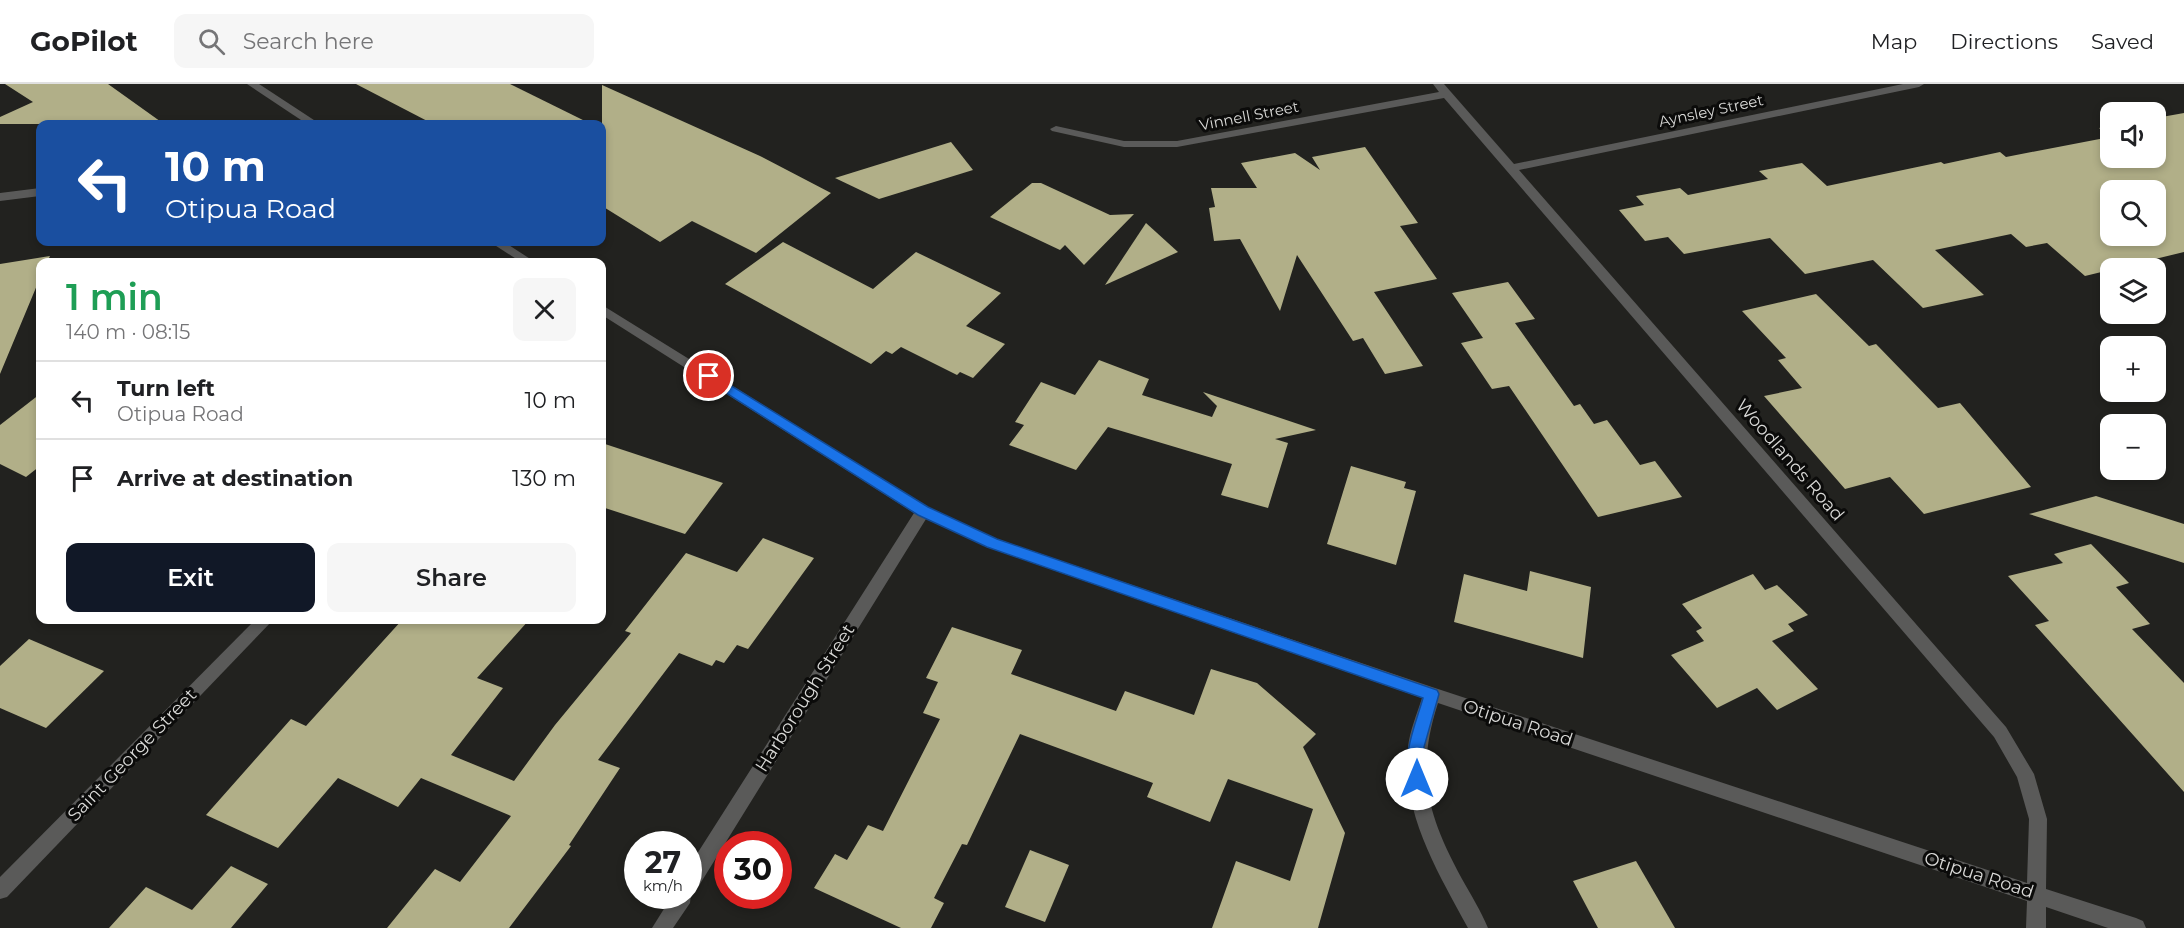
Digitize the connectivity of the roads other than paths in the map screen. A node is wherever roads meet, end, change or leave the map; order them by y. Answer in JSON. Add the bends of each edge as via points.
{"nodes":[{"id":1,"x":252,"y":84,"type":"edge"},
{"id":2,"x":1918,"y":84,"type":"edge"},
{"id":3,"x":1442,"y":89,"type":"edge"},
{"id":4,"x":308,"y":120,"type":"edge"},
{"id":5,"x":1056,"y":129,"type":"dead end"},
{"id":6,"x":1510,"y":168,"type":"junction"},
{"id":7,"x":36,"y":192,"type":"edge"},
{"id":8,"x":0,"y":197,"type":"edge"},
{"id":9,"x":503,"y":246,"type":"edge"},
{"id":10,"x":522,"y":258,"type":"edge"},
{"id":11,"x":606,"y":312,"type":"edge"},
{"id":12,"x":923,"y":511,"type":"junction"},
{"id":13,"x":261,"y":624,"type":"edge"},
{"id":14,"x":1432,"y":694,"type":"junction"},
{"id":15,"x":702,"y":864,"type":"edge"},
{"id":16,"x":0,"y":890,"type":"edge"},
{"id":17,"x":2039,"y":895,"type":"junction"},
{"id":18,"x":674,"y":909,"type":"edge"},
{"id":19,"x":662,"y":928,"type":"edge"},
{"id":20,"x":1478,"y":928,"type":"edge"},
{"id":21,"x":2036,"y":928,"type":"edge"},
{"id":22,"x":2136,"y":928,"type":"edge"}],
"edges":[{"from":1,"to":4,"type":"street"},
{"from":2,"to":6,"type":"street","name":"Aynsley Street"},
{"from":3,"to":5,"type":"street","name":"Vinnell Street","via":[[1177,144],[1124,144]]},
{"from":3,"to":6,"type":"street","name":"Woodlands Road"},
{"from":6,"to":17,"type":"street","name":"Woodlands Road","via":[[2000,732],[2025,774],[2038,819]]},
{"from":7,"to":8,"type":"street"},
{"from":9,"to":10,"type":"street"},
{"from":11,"to":12,"type":"street","name":"Otipua Road"},
{"from":12,"to":14,"type":"street","name":"Otipua Road","via":[[992,543]]},
{"from":12,"to":15,"type":"street","name":"Harborough Street"},
{"from":13,"to":16,"type":"street","name":"Saint George Street"},
{"from":14,"to":17,"type":"street","name":"Otipua Road"},
{"from":14,"to":20,"type":"street","via":[[1417,747],[1417,795],[1430,833]]},
{"from":17,"to":21,"type":"street","name":"Woodlands Road"},
{"from":17,"to":22,"type":"street","name":"Otipua Road"},
{"from":18,"to":19,"type":"street"}]}
